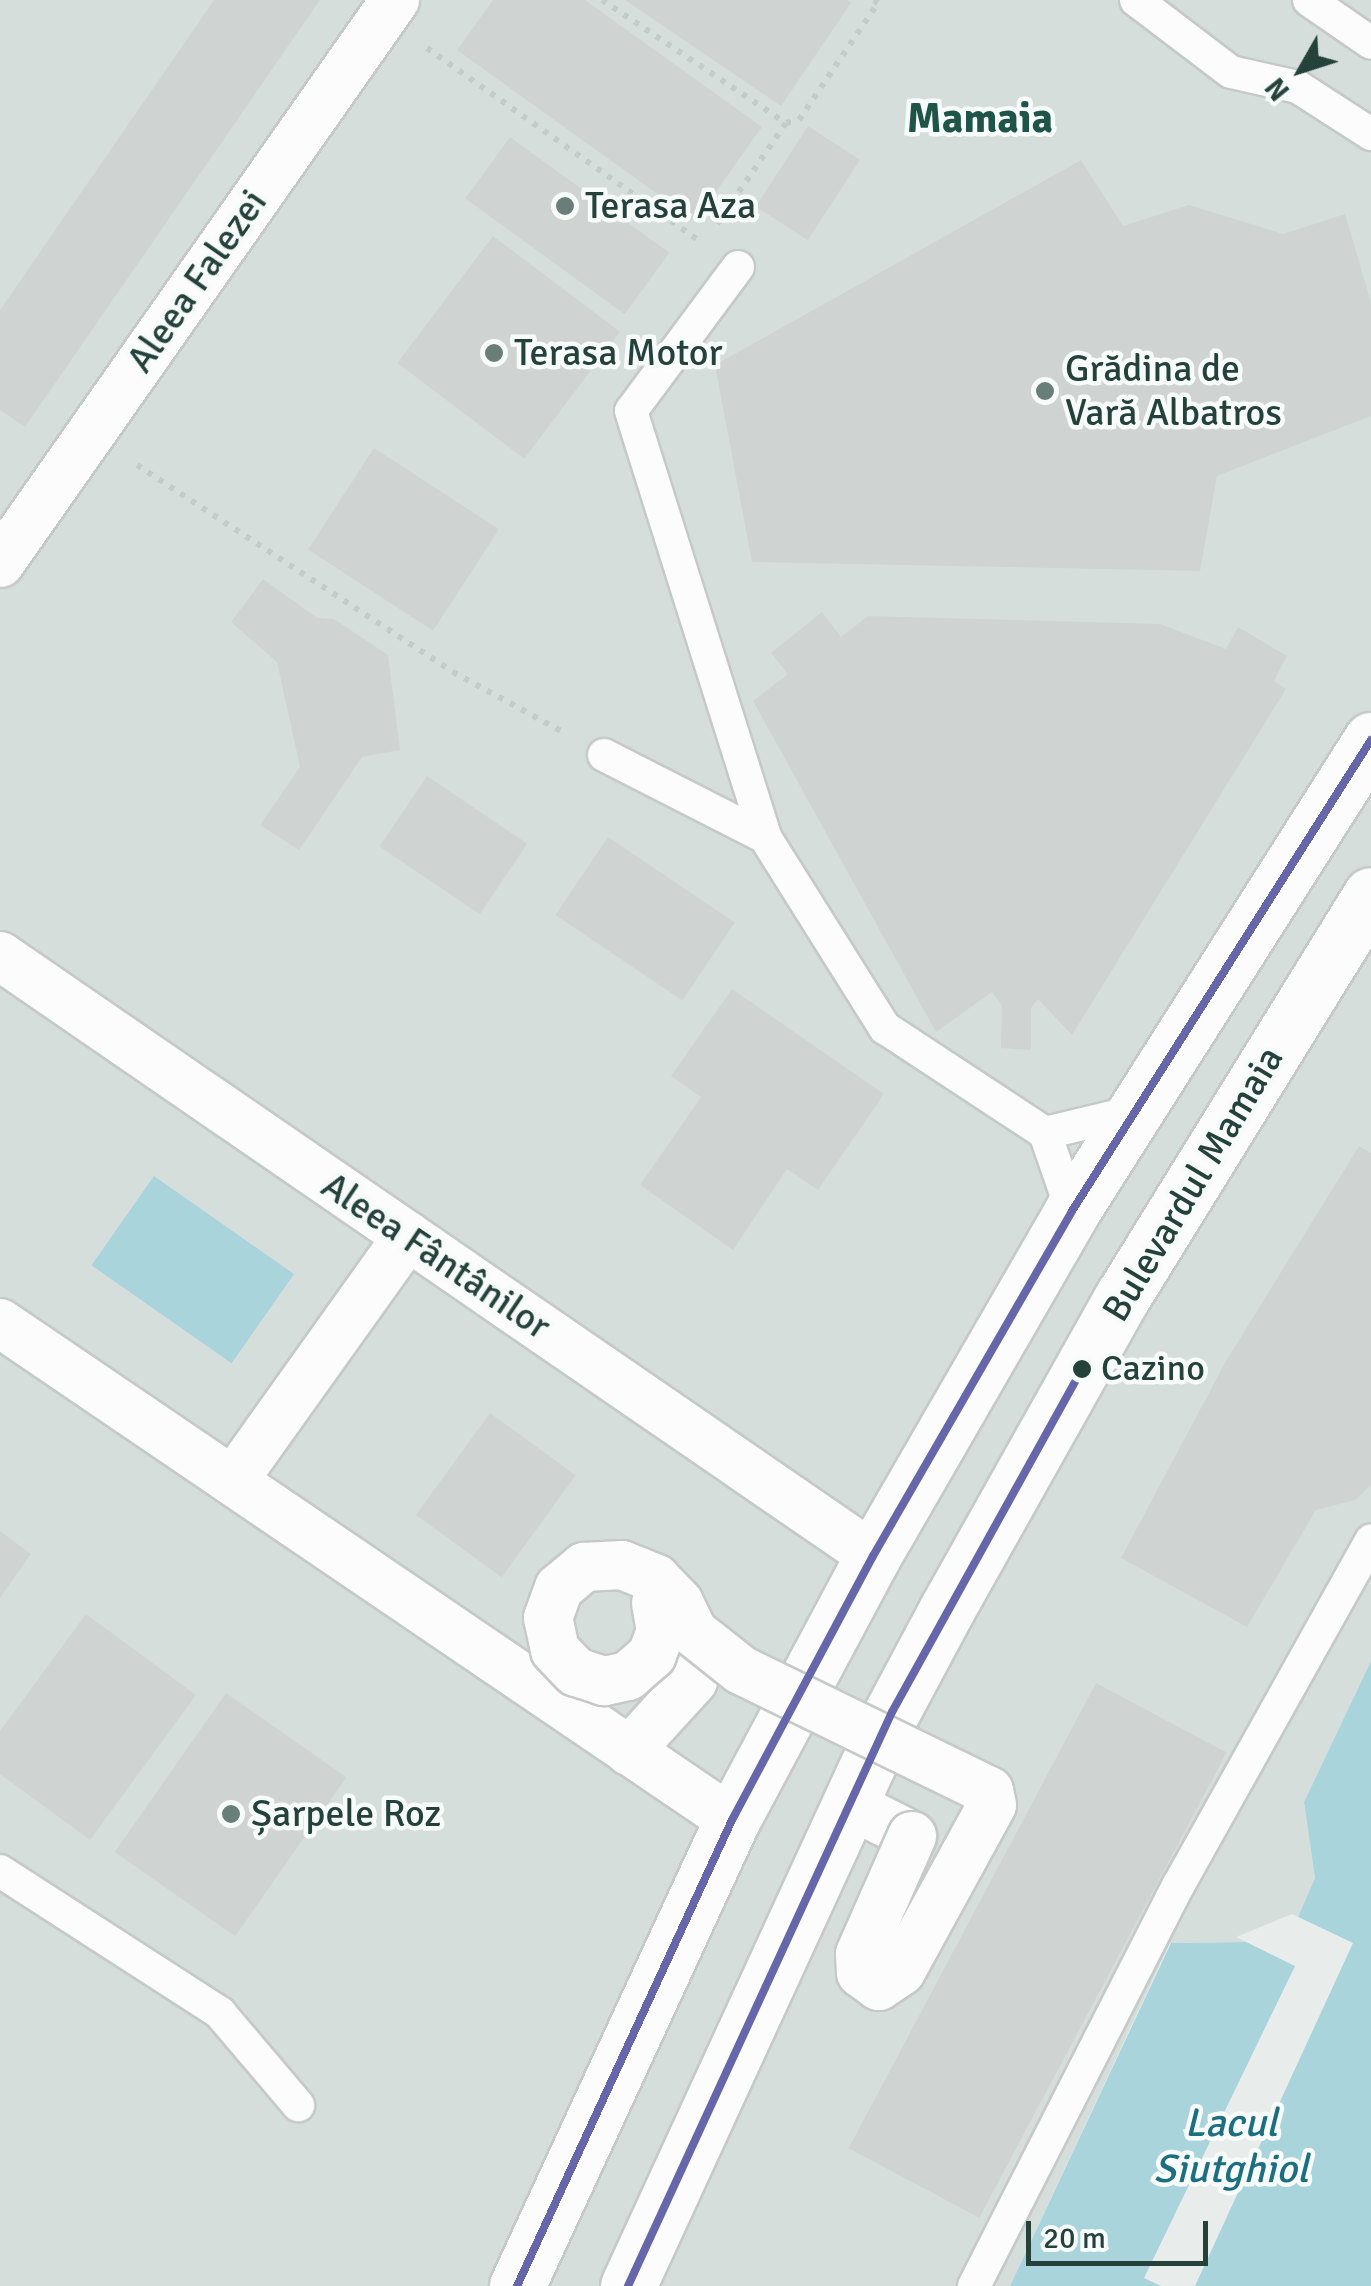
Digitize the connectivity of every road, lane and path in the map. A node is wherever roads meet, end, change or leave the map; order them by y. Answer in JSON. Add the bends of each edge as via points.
{"nodes":[{"id":1,"x":602,"y":0,"type":"edge"},
{"id":2,"x":874,"y":0,"type":"edge"},
{"id":3,"x":1136,"y":0,"type":"edge"},
{"id":4,"x":1309,"y":0,"type":"edge"},
{"id":5,"x":389,"y":9,"type":"edge"},
{"id":6,"x":1371,"y":44,"type":"edge"},
{"id":7,"x":786,"y":123,"type":"junction"},
{"id":8,"x":1371,"y":134,"type":"edge"},
{"id":9,"x":738,"y":267,"type":"dead end"},
{"id":10,"x":90,"y":434,"type":"junction"},
{"id":11,"x":0,"y":563,"type":"edge"},
{"id":12,"x":1371,"y":740,"type":"edge"},
{"id":13,"x":604,"y":754,"type":"joint"},
{"id":14,"x":766,"y":837,"type":"junction"},
{"id":15,"x":1371,"y":895,"type":"edge"},
{"id":16,"x":0,"y":956,"type":"edge"},
{"id":17,"x":1133,"y":1112,"type":"junction"},
{"id":18,"x":1046,"y":1133,"type":"junction"},
{"id":19,"x":1072,"y":1211,"type":"junction"},
{"id":20,"x":408,"y":1236,"type":"junction"},
{"id":21,"x":0,"y":1323,"type":"edge"},
{"id":22,"x":233,"y":1481,"type":"junction"},
{"id":23,"x":1371,"y":1540,"type":"edge"},
{"id":24,"x":873,"y":1556,"type":"junction"},
{"id":25,"x":629,"y":1751,"type":"junction"},
{"id":26,"x":850,"y":1804,"type":"junction"},
{"id":27,"x":732,"y":1820,"type":"junction"},
{"id":28,"x":0,"y":1870,"type":"edge"},
{"id":29,"x":298,"y":2104,"type":"dead end"},
{"id":30,"x":517,"y":2286,"type":"edge"},
{"id":31,"x":628,"y":2286,"type":"edge"},
{"id":32,"x":974,"y":2286,"type":"edge"}],
"edges":[{"from":1,"to":7,"type":"path"},
{"from":2,"to":7,"type":"path","via":[[799,120]]},
{"from":3,"to":8,"type":"lane","via":[[1231,72],[1298,87]]},
{"from":4,"to":6,"type":"lane"},
{"from":5,"to":7,"type":"path","via":[[703,244]]},
{"from":5,"to":10,"type":"street","name":"Aleea Falezei"},
{"from":9,"to":14,"type":"lane","via":[[631,411]]},
{"from":10,"to":11,"type":"street","name":"Aleea Falezei"},
{"from":10,"to":13,"type":"path","via":[[453,672]]},
{"from":12,"to":17,"type":"main road"},
{"from":13,"to":14,"type":"lane"},
{"from":14,"to":18,"type":"lane","via":[[885,1028]]},
{"from":15,"to":26,"type":"main road","name":"Bulevardul Mamaia","via":[[1113,1314],[947,1609]]},
{"from":16,"to":20,"type":"street","name":"Aleea Fântânilor"},
{"from":17,"to":18,"type":"lane"},
{"from":17,"to":19,"type":"main road"},
{"from":18,"to":19,"type":"lane"},
{"from":19,"to":24,"type":"main road"},
{"from":20,"to":22,"type":"street"},
{"from":20,"to":24,"type":"street","name":"Aleea Fântânilor"},
{"from":21,"to":22,"type":"street"},
{"from":22,"to":25,"type":"street"},
{"from":23,"to":32,"type":"lane","via":[[1178,1886]]},
{"from":24,"to":27,"type":"main road"},
{"from":25,"to":26,"type":"street","bridge":true,"via":[[693,1681],[670,1607],[658,1598],[660,1631],[652,1655],[628,1676],[604,1680],[576,1672],[555,1650],[548,1618],[559,1588],[584,1567],[622,1565],[656,1579],[679,1602],[692,1632],[742,1670],[990,1791],[992,1805],[901,1971],[879,1986],[860,1973],[860,1954],[912,1836]]},
{"from":25,"to":27,"type":"street"},
{"from":26,"to":31,"type":"main road","name":"Bulevardul Mamaia"},
{"from":27,"to":30,"type":"main road"},
{"from":28,"to":29,"type":"lane","via":[[220,2013]]}]}
